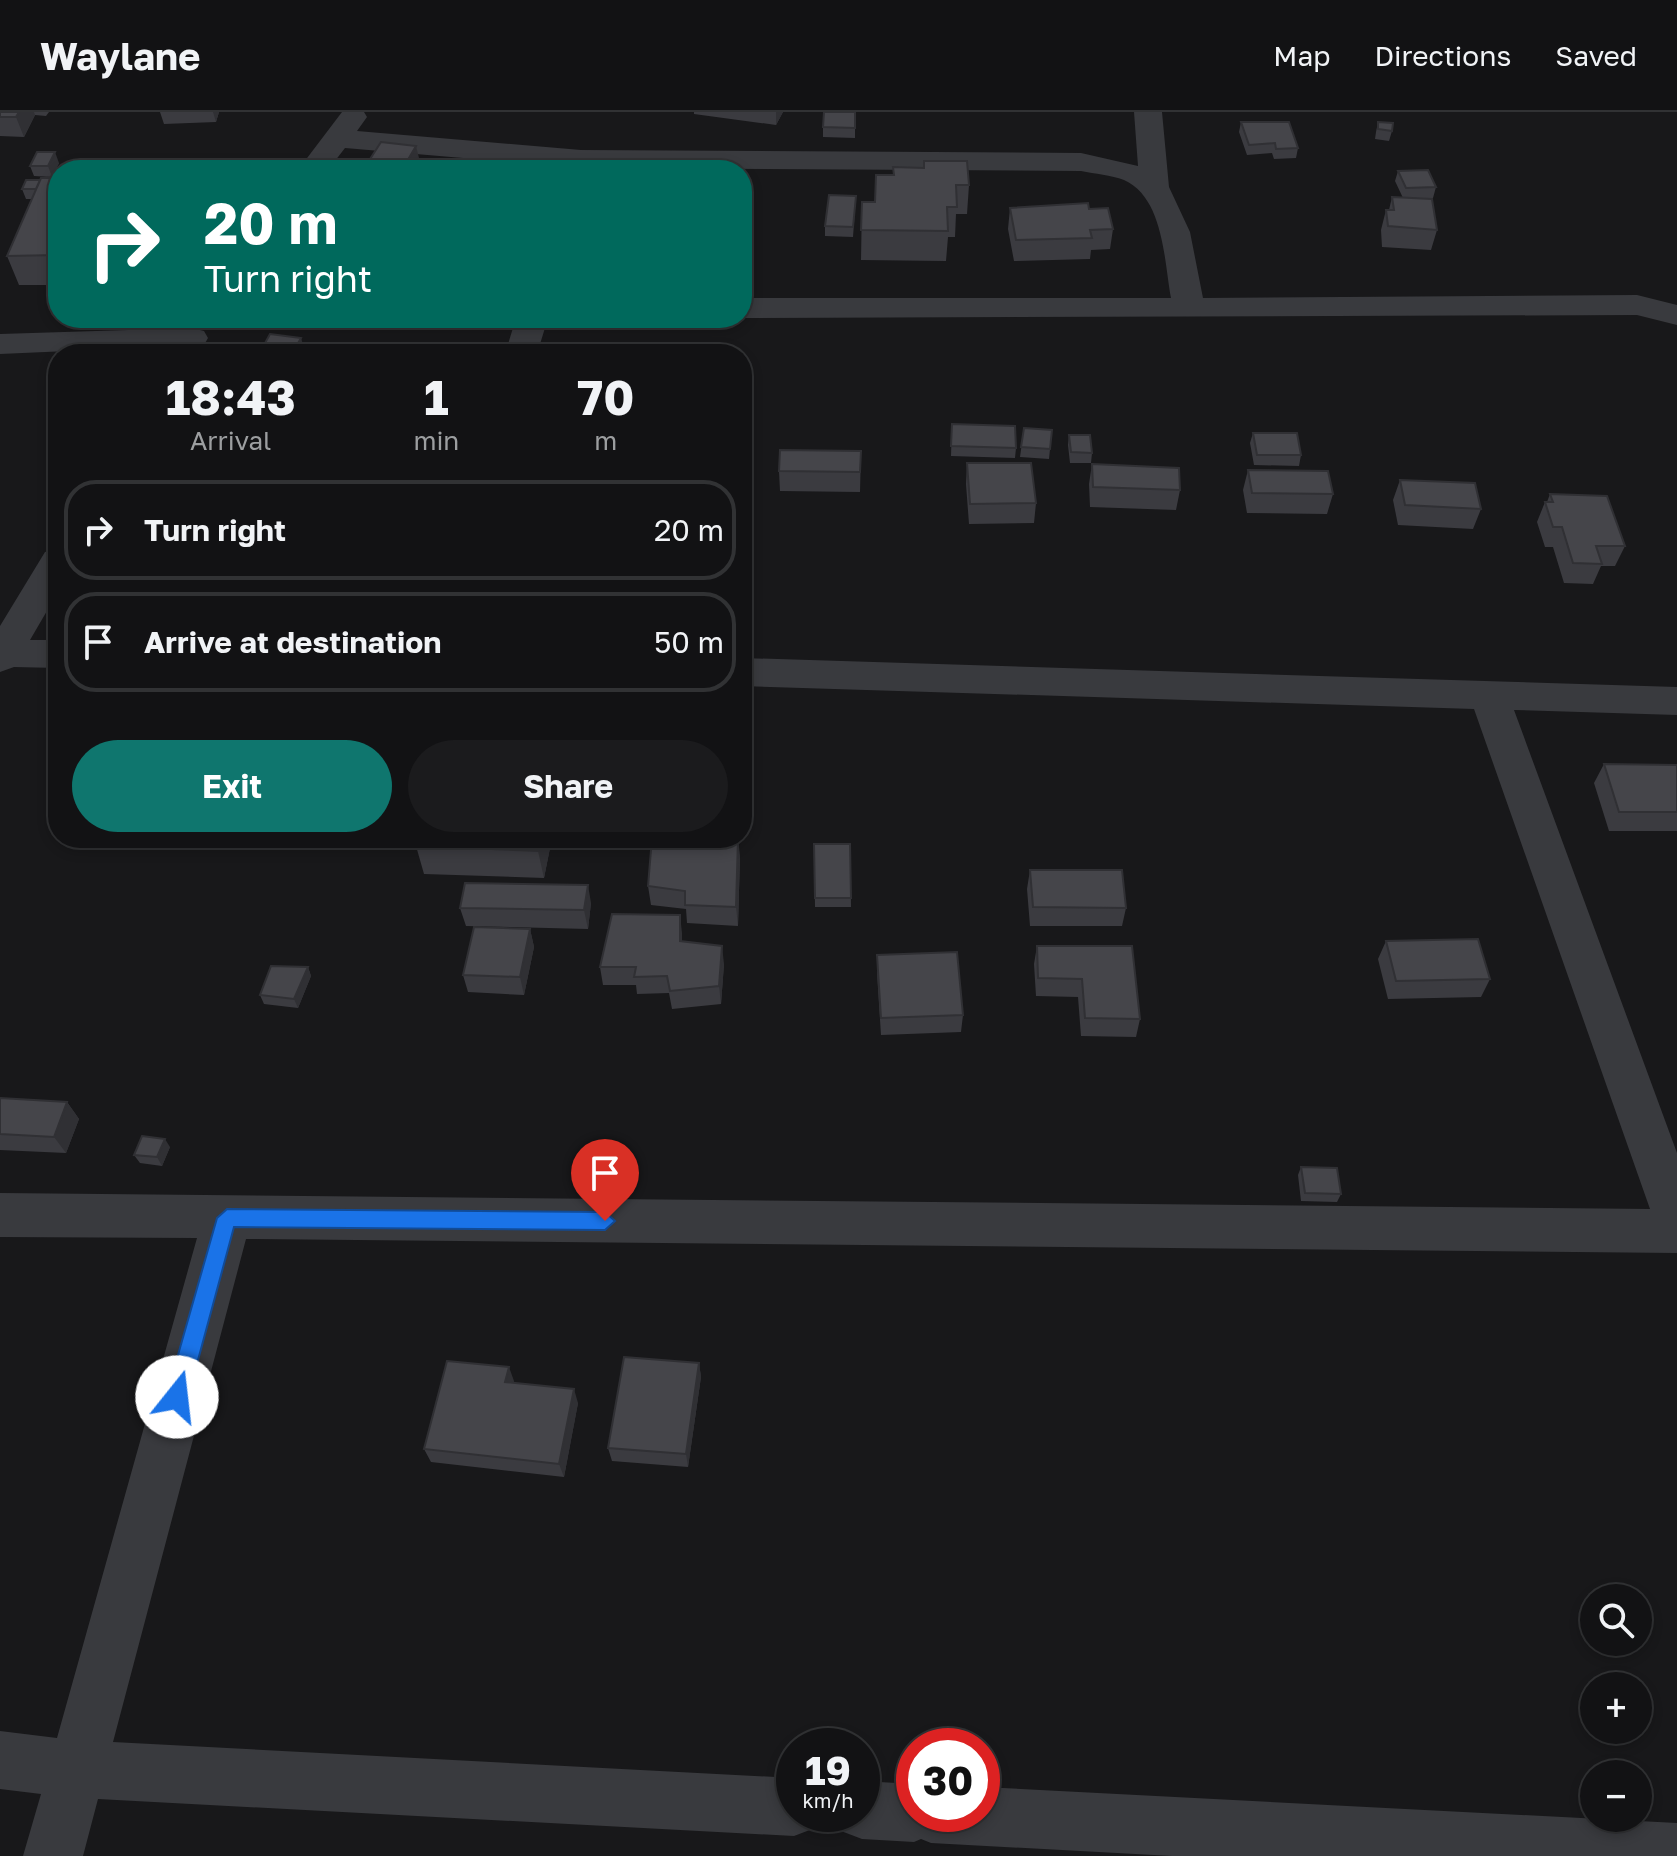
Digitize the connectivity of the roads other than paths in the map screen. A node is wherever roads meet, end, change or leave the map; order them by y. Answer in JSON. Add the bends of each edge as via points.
{"nodes":[{"id":1,"x":357,"y":112,"type":"edge"},
{"id":2,"x":1148,"y":112,"type":"edge"},
{"id":3,"x":336,"y":138,"type":"junction"},
{"id":4,"x":320,"y":160,"type":"edge"},
{"id":5,"x":542,"y":160,"type":"edge"},
{"id":6,"x":752,"y":163,"type":"edge"},
{"id":7,"x":1155,"y":185,"type":"junction"},
{"id":8,"x":1677,"y":290,"type":"edge"},
{"id":9,"x":1188,"y":305,"type":"junction"},
{"id":10,"x":1637,"y":305,"type":"junction"},
{"id":11,"x":752,"y":308,"type":"edge"},
{"id":12,"x":1677,"y":315,"type":"edge"},
{"id":13,"x":193,"y":337,"type":"edge"},
{"id":14,"x":0,"y":344,"type":"edge"},
{"id":15,"x":48,"y":577,"type":"edge"},
{"id":16,"x":48,"y":654,"type":"edge"},
{"id":17,"x":1,"y":655,"type":"edge"},
{"id":18,"x":752,"y":672,"type":"edge"},
{"id":19,"x":1490,"y":698,"type":"junction"},
{"id":20,"x":1677,"y":701,"type":"edge"},
{"id":21,"x":0,"y":1215,"type":"edge"},
{"id":22,"x":227,"y":1218,"type":"junction"},
{"id":23,"x":1677,"y":1218,"type":"edge"},
{"id":24,"x":1677,"y":1231,"type":"edge"},
{"id":25,"x":0,"y":1760,"type":"edge"},
{"id":26,"x":77,"y":1769,"type":"junction"},
{"id":27,"x":776,"y":1806,"type":"edge"},
{"id":28,"x":1000,"y":1818,"type":"edge"},
{"id":29,"x":1677,"y":1853,"type":"edge"},
{"id":30,"x":53,"y":1856,"type":"edge"}],
"edges":[{"from":1,"to":3,"type":"street"},
{"from":2,"to":7,"type":"street"},
{"from":3,"to":4,"type":"street"},
{"from":3,"to":5,"type":"street"},
{"from":6,"to":7,"type":"street","via":[[1069,162],[1137,175]]},
{"from":7,"to":9,"type":"street","via":[[1168,207]]},
{"from":8,"to":10,"type":"street"},
{"from":9,"to":10,"type":"street"},
{"from":9,"to":11,"type":"street"},
{"from":10,"to":12,"type":"street"},
{"from":13,"to":14,"type":"street"},
{"from":15,"to":17,"type":"street"},
{"from":16,"to":17,"type":"street"},
{"from":18,"to":19,"type":"street"},
{"from":19,"to":20,"type":"street"},
{"from":19,"to":23,"type":"street"},
{"from":21,"to":22,"type":"street"},
{"from":22,"to":24,"type":"street"},
{"from":22,"to":26,"type":"street"},
{"from":25,"to":26,"type":"street"},
{"from":26,"to":27,"type":"street"},
{"from":26,"to":30,"type":"street"},
{"from":28,"to":29,"type":"street"}]}
